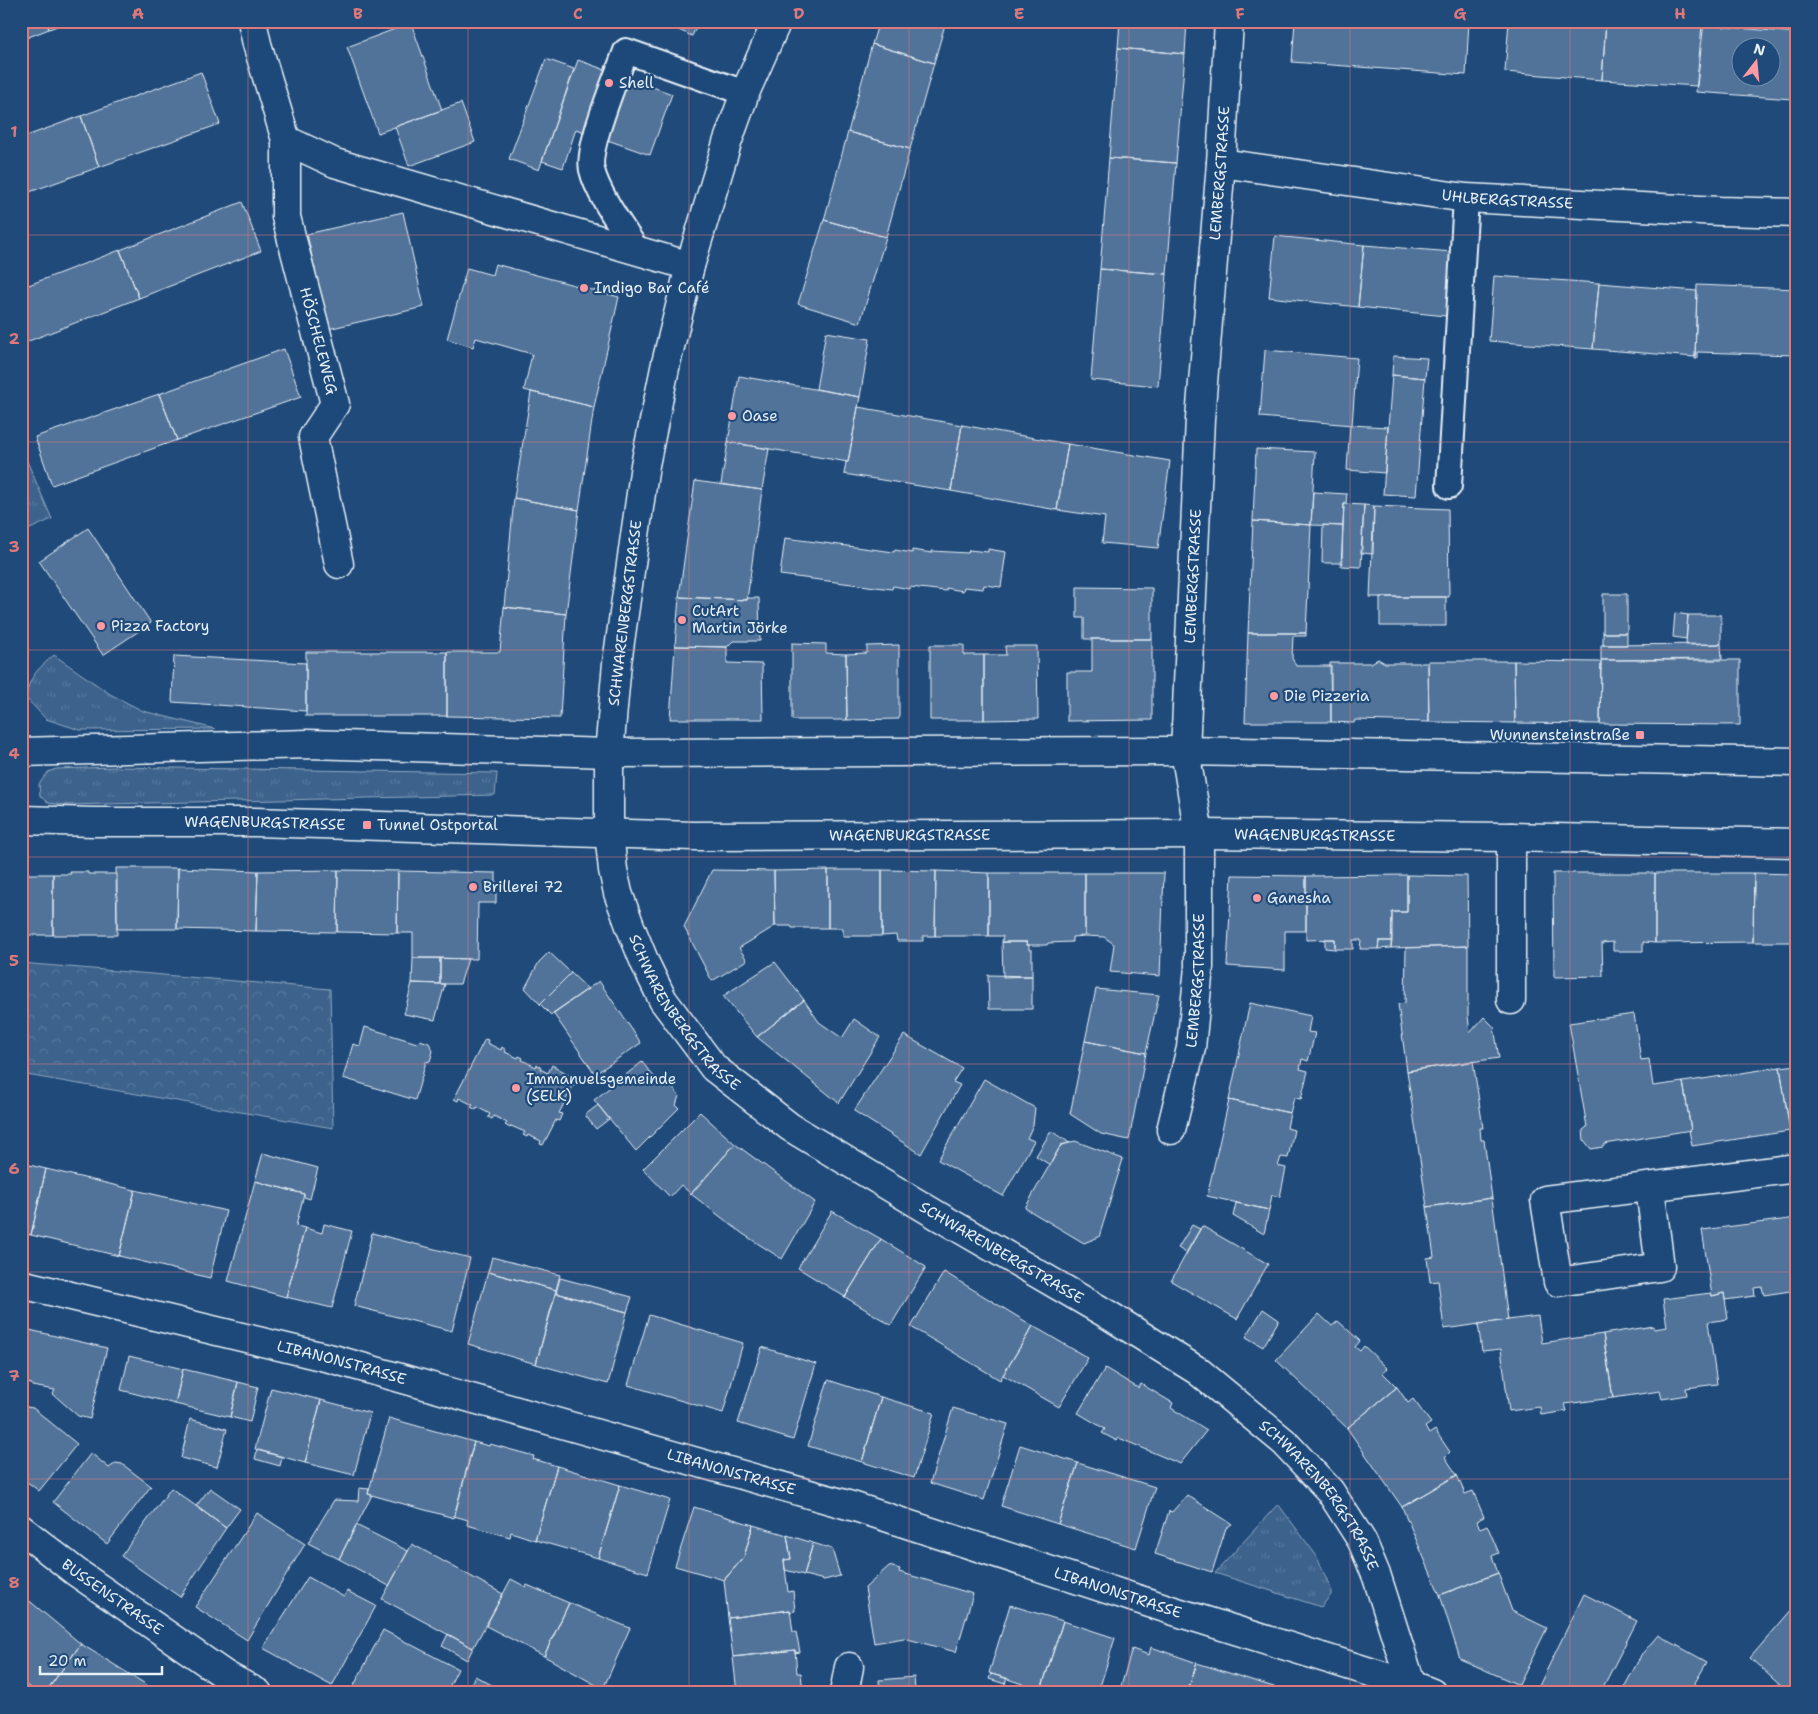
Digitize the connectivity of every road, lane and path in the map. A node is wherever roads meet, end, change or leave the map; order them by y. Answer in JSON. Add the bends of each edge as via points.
{"nodes":[{"id":1,"x":252,"y":21,"type":"edge"},
{"id":2,"x":777,"y":21,"type":"edge"},
{"id":3,"x":1229,"y":21,"type":"edge"},
{"id":4,"x":745,"y":93,"type":"junction"},
{"id":5,"x":286,"y":140,"type":"junction"},
{"id":6,"x":1221,"y":163,"type":"junction"},
{"id":7,"x":1466,"y":198,"type":"junction"},
{"id":8,"x":1797,"y":213,"type":"edge"},
{"id":9,"x":637,"y":251,"type":"junction"},
{"id":10,"x":690,"y":266,"type":"junction"},
{"id":11,"x":1449,"y":486,"type":"dead end"},
{"id":12,"x":339,"y":564,"type":"dead end"},
{"id":13,"x":1185,"y":751,"type":"junction"},
{"id":14,"x":21,"y":752,"type":"edge"},
{"id":15,"x":609,"y":753,"type":"junction"},
{"id":16,"x":1797,"y":762,"type":"edge"},
{"id":17,"x":21,"y":820,"type":"edge"},
{"id":18,"x":609,"y":832,"type":"junction"},
{"id":19,"x":1199,"y":834,"type":"junction"},
{"id":20,"x":1510,"y":837,"type":"junction"},
{"id":21,"x":1797,"y":843,"type":"edge"},
{"id":22,"x":1511,"y":1000,"type":"dead end"},
{"id":23,"x":1171,"y":1130,"type":"dead end"},
{"id":24,"x":1797,"y":1168,"type":"edge"},
{"id":25,"x":1650,"y":1188,"type":"junction"},
{"id":26,"x":21,"y":1284,"type":"edge"},
{"id":27,"x":21,"y":1529,"type":"edge"},
{"id":28,"x":1419,"y":1690,"type":"edge"},
{"id":29,"x":258,"y":1693,"type":"edge"}],
"edges":[{"from":1,"to":5,"type":"street","name":"HÖSCHELEWEG"},
{"from":2,"to":4,"type":"street","name":"SCHWARENBERGSTRASSE"},
{"from":3,"to":6,"type":"street","name":"LEMBERGSTRASSE"},
{"from":4,"to":9,"type":"lane","via":[[626,52],[593,143],[591,168]]},
{"from":4,"to":10,"type":"street","name":"SCHWARENBERGSTRASSE"},
{"from":5,"to":9,"type":"street","via":[[335,163]]},
{"from":5,"to":12,"type":"street","name":"HÖSCHELEWEG","via":[[286,217],[335,404],[312,437]]},
{"from":6,"to":7,"type":"street","name":"UHLBERGSTRASSE"},
{"from":6,"to":13,"type":"street","name":"LEMBERGSTRASSE","via":[[1200,419]]},
{"from":7,"to":8,"type":"street","name":"UHLBERGSTRASSE"},
{"from":7,"to":11,"type":"lane"},
{"from":9,"to":10,"type":"street"},
{"from":10,"to":15,"type":"street","name":"SCHWARENBERGSTRASSE","via":[[645,465],[617,663]]},
{"from":13,"to":15,"type":"street"},
{"from":13,"to":16,"type":"street"},
{"from":13,"to":19,"type":"street","name":"LEMBERGSTRASSE"},
{"from":14,"to":15,"type":"street","via":[[308,744]]},
{"from":15,"to":18,"type":"street","name":"SCHWARENBERGSTRASSE"},
{"from":17,"to":18,"type":"street","name":"WAGENBURGSTRASSE","via":[[255,822]]},
{"from":18,"to":19,"type":"street","name":"WAGENBURGSTRASSE","via":[[693,836]]},
{"from":18,"to":28,"type":"street","name":"SCHWARENBERGSTRASSE","via":[[618,893],[645,963],[663,1000],[714,1068],[790,1127],[1108,1314],[1198,1371],[1284,1442],[1330,1491],[1362,1541]]},
{"from":19,"to":20,"type":"street","name":"WAGENBURGSTRASSE"},
{"from":19,"to":23,"type":"street","name":"LEMBERGSTRASSE","via":[[1199,967],[1191,1048]]},
{"from":20,"to":21,"type":"street","name":"WAGENBURGSTRASSE"},
{"from":20,"to":22,"type":"street"},
{"from":24,"to":25,"type":"street"},
{"from":25,"to":25,"type":"street","via":[[1545,1200],[1558,1282],[1660,1267]]},
{"from":26,"to":28,"type":"street","name":"LIBANONSTRASSE","via":[[333,1359],[836,1502]]},
{"from":27,"to":29,"type":"street","name":"BUSSENSTRASSE","via":[[76,1572],[225,1675]]}]}
